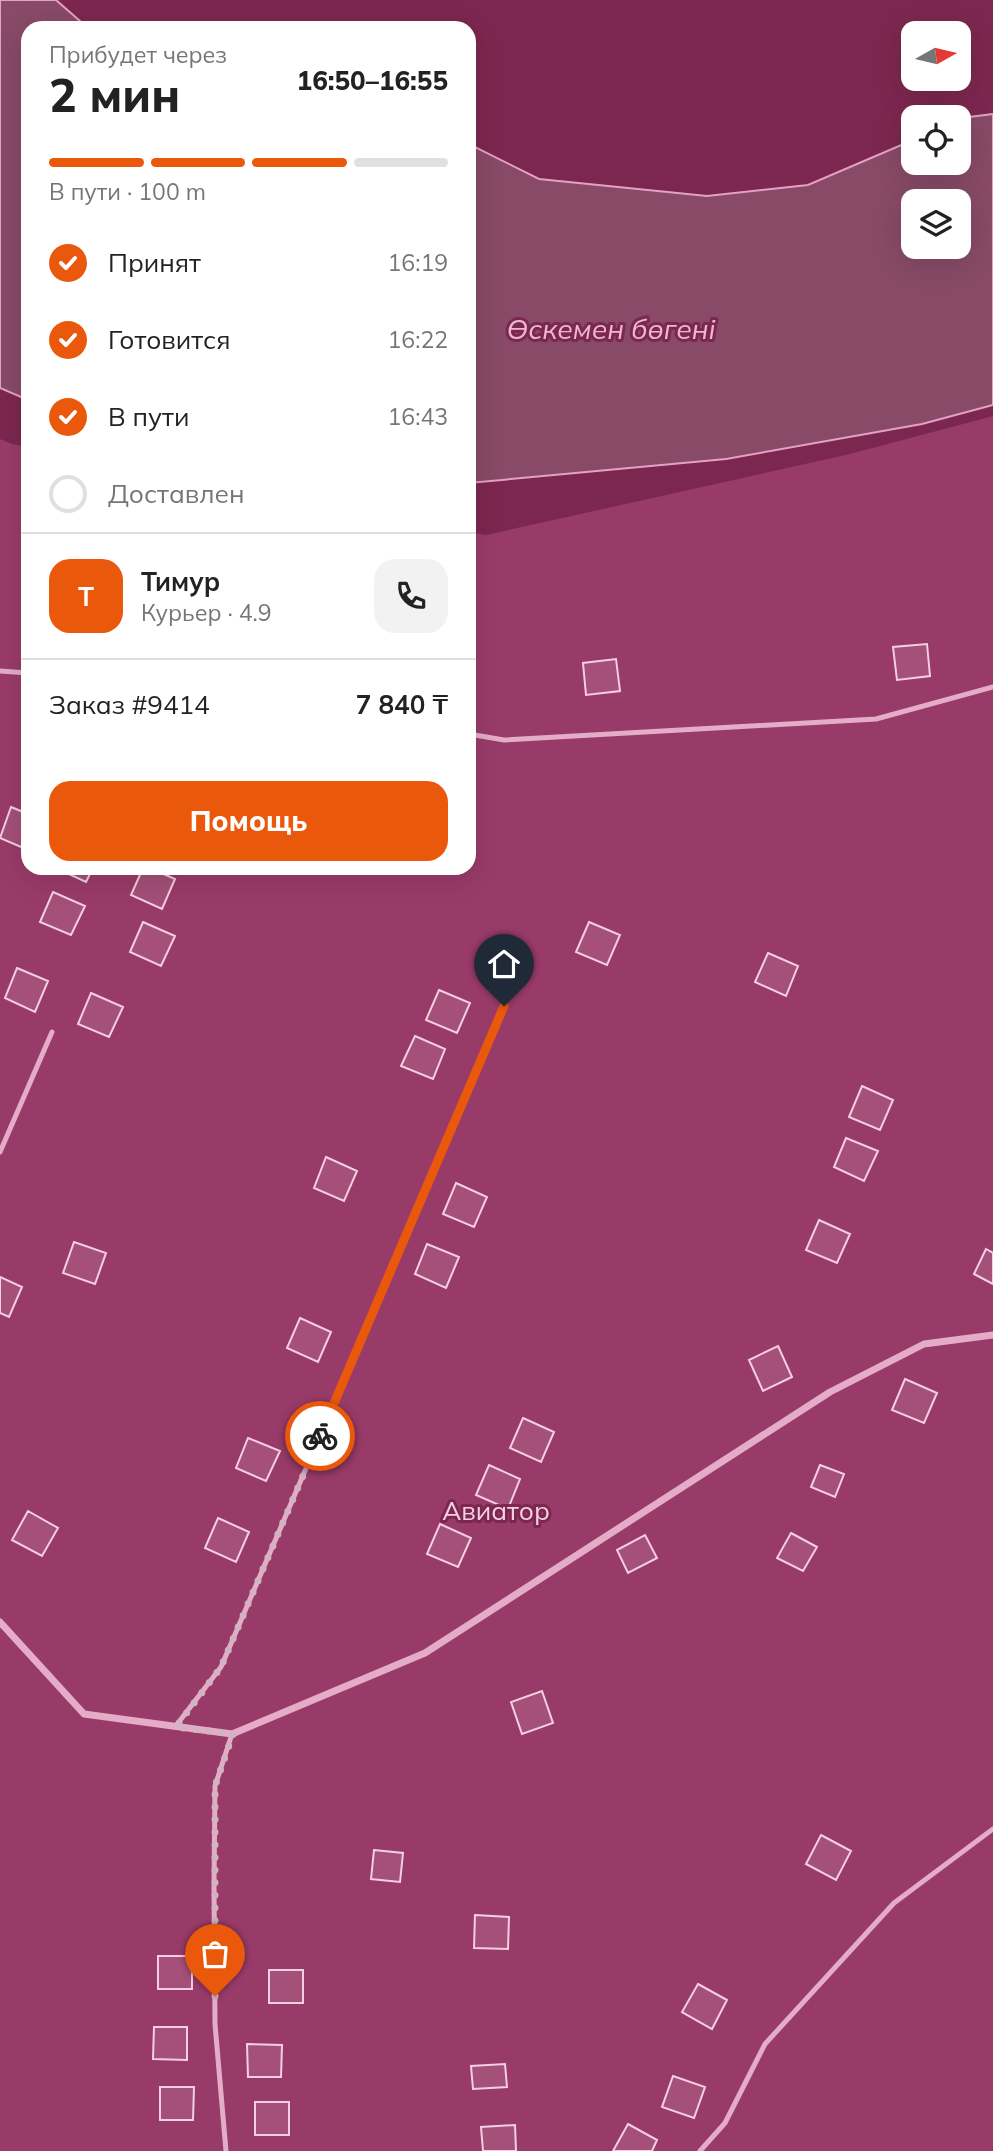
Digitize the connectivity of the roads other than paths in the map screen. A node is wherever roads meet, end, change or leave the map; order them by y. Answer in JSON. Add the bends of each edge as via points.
{"nodes":[{"id":1,"x":0,"y":671,"type":"edge"},
{"id":2,"x":21,"y":672,"type":"edge"},
{"id":3,"x":993,"y":687,"type":"edge"},
{"id":4,"x":476,"y":735,"type":"edge"},
{"id":5,"x":504,"y":1006,"type":"dead end"},
{"id":6,"x":52,"y":1032,"type":"dead end"},
{"id":7,"x":0,"y":1152,"type":"edge"},
{"id":8,"x":993,"y":1335,"type":"edge"},
{"id":9,"x":0,"y":1622,"type":"edge"},
{"id":10,"x":176,"y":1727,"type":"junction"},
{"id":11,"x":233,"y":1734,"type":"junction"},
{"id":12,"x":993,"y":1829,"type":"edge"},
{"id":13,"x":226,"y":2151,"type":"edge"},
{"id":14,"x":700,"y":2151,"type":"edge"}],
"edges":[{"from":1,"to":2,"type":"lane"},
{"from":3,"to":4,"type":"lane","via":[[876,719],[504,740]]},
{"from":5,"to":10,"type":"lane","via":[[221,1667]]},
{"from":6,"to":7,"type":"lane"},
{"from":8,"to":11,"type":"street","via":[[924,1345],[830,1392],[425,1653]]},
{"from":9,"to":10,"type":"street","via":[[83,1714]]},
{"from":10,"to":11,"type":"street"},
{"from":11,"to":13,"type":"lane","via":[[215,1786],[215,2024]]},
{"from":12,"to":14,"type":"lane","via":[[894,1903],[765,2044],[725,2123]]}]}
